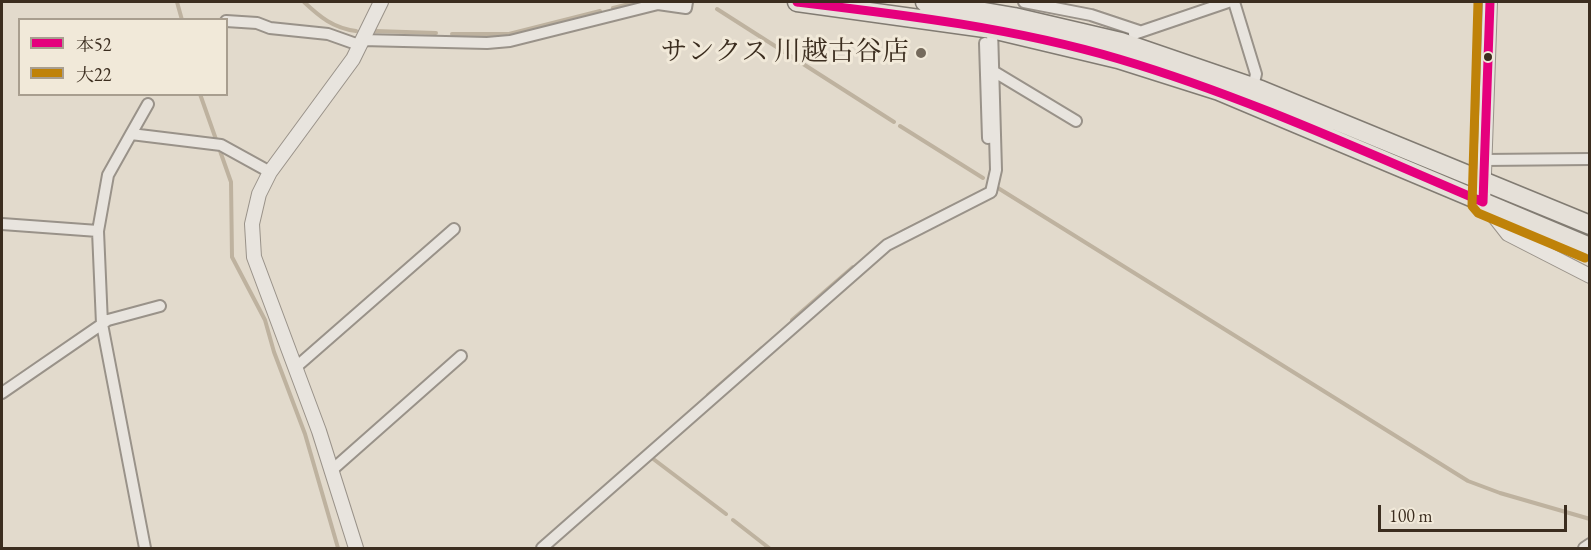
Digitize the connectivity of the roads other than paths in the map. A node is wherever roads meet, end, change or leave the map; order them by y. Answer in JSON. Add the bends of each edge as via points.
{"nodes":[{"id":1,"x":381,"y":2,"type":"edge"},
{"id":2,"x":687,"y":2,"type":"edge"},
{"id":3,"x":797,"y":2,"type":"edge"},
{"id":4,"x":925,"y":2,"type":"edge"},
{"id":5,"x":1024,"y":2,"type":"edge"},
{"id":6,"x":1228,"y":2,"type":"edge"},
{"id":7,"x":1234,"y":2,"type":"edge"},
{"id":8,"x":1490,"y":2,"type":"edge"},
{"id":9,"x":228,"y":21,"type":"edge"},
{"id":10,"x":1139,"y":31,"type":"junction"},
{"id":11,"x":988,"y":36,"type":"junction"},
{"id":12,"x":1120,"y":42,"type":"junction"},
{"id":13,"x":361,"y":43,"type":"junction"},
{"id":14,"x":993,"y":71,"type":"junction"},
{"id":15,"x":1253,"y":87,"type":"junction"},
{"id":16,"x":148,"y":104,"type":"dead end"},
{"id":17,"x":1076,"y":121,"type":"dead end"},
{"id":18,"x":131,"y":134,"type":"junction"},
{"id":19,"x":1590,"y":159,"type":"edge"},
{"id":20,"x":1484,"y":160,"type":"junction"},
{"id":21,"x":996,"y":170,"type":"junction"},
{"id":22,"x":270,"y":172,"type":"junction"},
{"id":23,"x":1484,"y":182,"type":"junction"},
{"id":24,"x":1483,"y":202,"type":"junction"},
{"id":25,"x":2,"y":224,"type":"edge"},
{"id":26,"x":1590,"y":225,"type":"edge"},
{"id":27,"x":454,"y":229,"type":"dead end"},
{"id":28,"x":98,"y":231,"type":"junction"},
{"id":29,"x":1590,"y":247,"type":"edge"},
{"id":30,"x":1590,"y":276,"type":"edge"},
{"id":31,"x":160,"y":306,"type":"dead end"},
{"id":32,"x":102,"y":324,"type":"junction"},
{"id":33,"x":461,"y":356,"type":"dead end"},
{"id":34,"x":295,"y":368,"type":"junction"},
{"id":35,"x":2,"y":393,"type":"edge"},
{"id":36,"x":332,"y":470,"type":"junction"},
{"id":37,"x":1590,"y":544,"type":"edge"},
{"id":38,"x":145,"y":549,"type":"edge"},
{"id":39,"x":356,"y":549,"type":"edge"},
{"id":40,"x":542,"y":549,"type":"edge"},
{"id":41,"x":1584,"y":549,"type":"edge"}],
"edges":[{"from":1,"to":13,"type":"street"},
{"from":2,"to":13,"type":"street","via":[[686,8],[658,4],[510,41]]},
{"from":3,"to":11,"type":"highway"},
{"from":4,"to":12,"type":"highway","via":[[1014,17]]},
{"from":5,"to":10,"type":"street","via":[[1091,15]]},
{"from":6,"to":10,"type":"street"},
{"from":7,"to":15,"type":"street","via":[[1256,74]]},
{"from":8,"to":20,"type":"street"},
{"from":9,"to":13,"type":"street","via":[[328,34]]},
{"from":10,"to":12,"type":"street"},
{"from":11,"to":14,"type":"street"},
{"from":11,"to":21,"type":"street","via":[[988,153]]},
{"from":11,"to":24,"type":"highway","via":[[1118,58],[1219,91]]},
{"from":12,"to":15,"type":"highway"},
{"from":13,"to":22,"type":"street","via":[[316,112]]},
{"from":14,"to":17,"type":"street"},
{"from":14,"to":21,"type":"street"},
{"from":15,"to":23,"type":"highway"},
{"from":16,"to":18,"type":"street"},
{"from":18,"to":22,"type":"street","via":[[221,145]]},
{"from":18,"to":28,"type":"street","via":[[108,175]]},
{"from":19,"to":20,"type":"street"},
{"from":20,"to":23,"type":"street"},
{"from":21,"to":40,"type":"street","via":[[991,192],[887,245]]},
{"from":22,"to":34,"type":"street","via":[[255,207],[252,243]]},
{"from":23,"to":24,"type":"street"},
{"from":23,"to":26,"type":"highway"},
{"from":24,"to":29,"type":"highway"},
{"from":24,"to":30,"type":"street","via":[[1508,234]]},
{"from":25,"to":28,"type":"street"},
{"from":27,"to":34,"type":"street"},
{"from":28,"to":32,"type":"street"},
{"from":31,"to":32,"type":"street"},
{"from":32,"to":35,"type":"street"},
{"from":32,"to":38,"type":"street"},
{"from":33,"to":36,"type":"street"},
{"from":34,"to":36,"type":"street"},
{"from":36,"to":39,"type":"street"},
{"from":37,"to":41,"type":"street"}]}
